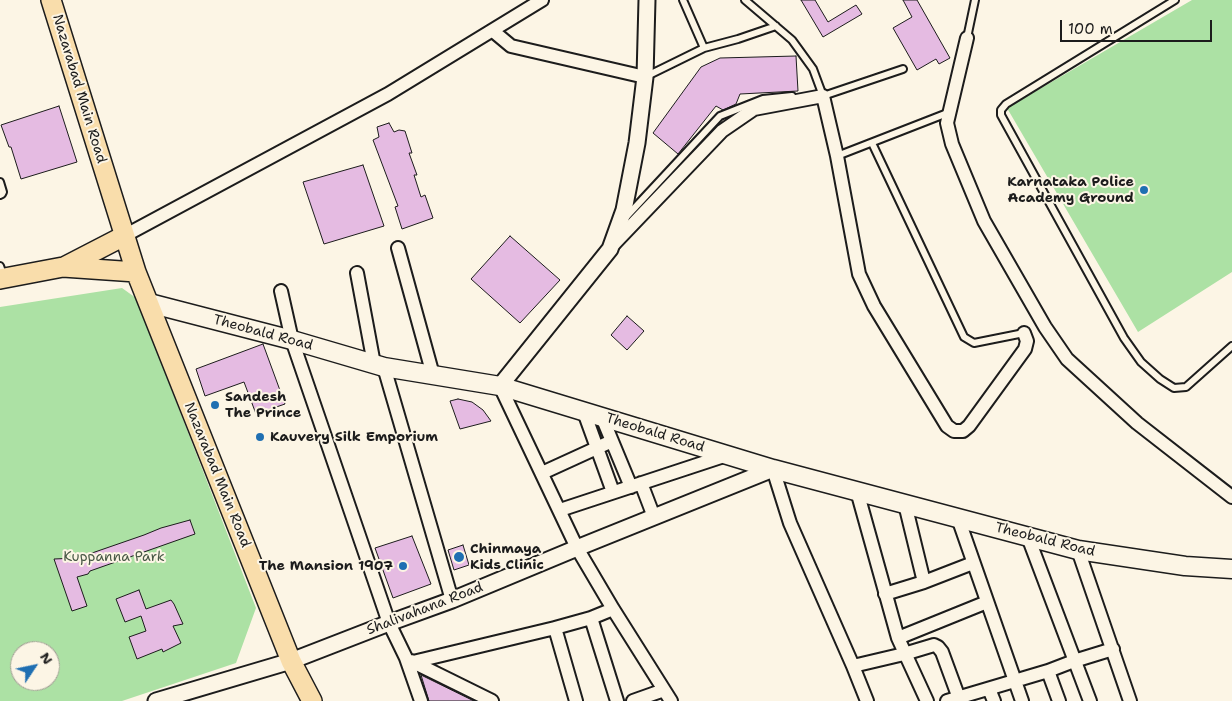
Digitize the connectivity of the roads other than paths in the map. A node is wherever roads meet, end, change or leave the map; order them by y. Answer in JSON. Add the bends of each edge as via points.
{"nodes":[{"id":1,"x":51,"y":0,"type":"edge"},
{"id":2,"x":542,"y":0,"type":"edge"},
{"id":3,"x":647,"y":0,"type":"edge"},
{"id":4,"x":683,"y":0,"type":"edge"},
{"id":5,"x":745,"y":0,"type":"edge"},
{"id":6,"x":975,"y":0,"type":"edge"},
{"id":7,"x":1175,"y":0,"type":"edge"},
{"id":8,"x":776,"y":26,"type":"junction"},
{"id":9,"x":492,"y":31,"type":"junction"},
{"id":10,"x":967,"y":38,"type":"joint"},
{"id":11,"x":704,"y":48,"type":"junction"},
{"id":12,"x":903,"y":69,"type":"dead end"},
{"id":13,"x":645,"y":77,"type":"junction"},
{"id":14,"x":793,"y":96,"type":"dead end"},
{"id":15,"x":823,"y":96,"type":"junction"},
{"id":16,"x":950,"y":112,"type":"junction"},
{"id":17,"x":872,"y":143,"type":"junction"},
{"id":18,"x":837,"y":156,"type":"junction"},
{"id":19,"x":0,"y":182,"type":"edge"},
{"id":20,"x":0,"y":195,"type":"edge"},
{"id":21,"x":618,"y":225,"type":"junction"},
{"id":22,"x":124,"y":236,"type":"junction"},
{"id":23,"x":398,"y":248,"type":"dead end"},
{"id":24,"x":610,"y":249,"type":"junction"},
{"id":25,"x":63,"y":267,"type":"junction"},
{"id":26,"x":136,"y":272,"type":"junction"},
{"id":27,"x":357,"y":273,"type":"dead end"},
{"id":28,"x":1,"y":275,"type":"edge"},
{"id":29,"x":281,"y":291,"type":"dead end"},
{"id":30,"x":149,"y":303,"type":"junction"},
{"id":31,"x":1024,"y":333,"type":"joint"},
{"id":32,"x":292,"y":340,"type":"junction"},
{"id":33,"x":1232,"y":346,"type":"edge"},
{"id":34,"x":379,"y":365,"type":"junction"},
{"id":35,"x":433,"y":375,"type":"junction"},
{"id":36,"x":500,"y":386,"type":"junction"},
{"id":37,"x":584,"y":412,"type":"junction"},
{"id":38,"x":602,"y":417,"type":"junction"},
{"id":39,"x":612,"y":441,"type":"junction"},
{"id":40,"x":598,"y":448,"type":"junction"},
{"id":41,"x":727,"y":455,"type":"junction"},
{"id":42,"x":773,"y":469,"type":"junction"},
{"id":43,"x":542,"y":473,"type":"junction"},
{"id":44,"x":636,"y":485,"type":"junction"},
{"id":45,"x":857,"y":491,"type":"junction"},
{"id":46,"x":613,"y":492,"type":"junction"},
{"id":47,"x":1232,"y":497,"type":"edge"},
{"id":48,"x":905,"y":504,"type":"junction"},
{"id":49,"x":560,"y":510,"type":"junction"},
{"id":50,"x":654,"y":517,"type":"junction"},
{"id":51,"x":958,"y":518,"type":"junction"},
{"id":52,"x":1028,"y":537,"type":"junction"},
{"id":53,"x":577,"y":548,"type":"junction"},
{"id":54,"x":1078,"y":550,"type":"junction"},
{"id":55,"x":973,"y":563,"type":"junction"},
{"id":56,"x":1232,"y":569,"type":"edge"},
{"id":57,"x":924,"y":582,"type":"junction"},
{"id":58,"x":885,"y":594,"type":"junction"},
{"id":59,"x":452,"y":600,"type":"junction"},
{"id":60,"x":987,"y":602,"type":"junction"},
{"id":61,"x":613,"y":609,"type":"junction"},
{"id":62,"x":591,"y":618,"type":"junction"},
{"id":63,"x":389,"y":623,"type":"junction"},
{"id":64,"x":555,"y":628,"type":"junction"},
{"id":65,"x":898,"y":638,"type":"junction"},
{"id":66,"x":1113,"y":649,"type":"junction"},
{"id":67,"x":904,"y":654,"type":"junction"},
{"id":68,"x":410,"y":660,"type":"junction"},
{"id":69,"x":291,"y":661,"type":"junction"},
{"id":70,"x":1074,"y":661,"type":"junction"},
{"id":71,"x":852,"y":666,"type":"junction"},
{"id":72,"x":1048,"y":671,"type":"junction"},
{"id":73,"x":1015,"y":682,"type":"junction"},
{"id":74,"x":989,"y":689,"type":"junction"},
{"id":75,"x":667,"y":696,"type":"edge"},
{"id":76,"x":955,"y":700,"type":"edge"},
{"id":77,"x":156,"y":701,"type":"edge"},
{"id":78,"x":312,"y":701,"type":"edge"},
{"id":79,"x":422,"y":701,"type":"edge"},
{"id":80,"x":492,"y":701,"type":"edge"},
{"id":81,"x":576,"y":701,"type":"edge"},
{"id":82,"x":617,"y":701,"type":"edge"},
{"id":83,"x":635,"y":701,"type":"edge"},
{"id":84,"x":867,"y":701,"type":"edge"},
{"id":85,"x":927,"y":701,"type":"edge"},
{"id":86,"x":994,"y":701,"type":"edge"},
{"id":87,"x":1022,"y":701,"type":"edge"},
{"id":88,"x":1059,"y":701,"type":"edge"},
{"id":89,"x":1090,"y":701,"type":"edge"},
{"id":90,"x":1130,"y":701,"type":"edge"}],
"edges":[{"from":1,"to":22,"type":"main road","name":"Nazarabad Main Road"},
{"from":2,"to":9,"type":"street"},
{"from":3,"to":13,"type":"street"},
{"from":4,"to":11,"type":"lane"},
{"from":5,"to":8,"type":"lane"},
{"from":6,"to":10,"type":"lane"},
{"from":7,"to":33,"type":"lane","via":[[1006,104],[1001,115],[1124,338],[1141,362],[1174,388],[1186,387]]},
{"from":8,"to":11,"type":"lane"},
{"from":8,"to":15,"type":"lane","via":[[792,40],[813,69]]},
{"from":9,"to":13,"type":"street","via":[[512,46]]},
{"from":9,"to":22,"type":"street","via":[[388,94]]},
{"from":10,"to":16,"type":"street"},
{"from":11,"to":13,"type":"lane"},
{"from":12,"to":15,"type":"lane"},
{"from":13,"to":21,"type":"street","via":[[637,143]]},
{"from":14,"to":21,"type":"lane","via":[[763,99],[720,116]]},
{"from":15,"to":18,"type":"street"},
{"from":15,"to":24,"type":"street","via":[[754,109],[722,131]]},
{"from":16,"to":17,"type":"lane"},
{"from":16,"to":47,"type":"street","via":[[947,123],[952,144],[984,222],[1067,359],[1137,423]]},
{"from":17,"to":18,"type":"lane"},
{"from":17,"to":31,"type":"lane","via":[[964,337],[974,343]]},
{"from":18,"to":31,"type":"street","via":[[860,274],[874,306],[947,426],[954,431],[963,431],[969,426],[1026,349]]},
{"from":19,"to":20,"type":"lane","via":[[3,192]]},
{"from":21,"to":24,"type":"street"},
{"from":22,"to":25,"type":"main road"},
{"from":22,"to":26,"type":"main road"},
{"from":23,"to":35,"type":"street"},
{"from":24,"to":36,"type":"street"},
{"from":25,"to":26,"type":"main road"},
{"from":25,"to":28,"type":"main road"},
{"from":26,"to":30,"type":"main road"},
{"from":27,"to":34,"type":"street"},
{"from":29,"to":32,"type":"street"},
{"from":30,"to":32,"type":"main road","name":"Theobald Road"},
{"from":30,"to":69,"type":"main road","name":"Nazarabad Main Road"},
{"from":32,"to":34,"type":"main road","name":"Theobald Road"},
{"from":32,"to":63,"type":"street"},
{"from":34,"to":35,"type":"main road","name":"Theobald Road"},
{"from":34,"to":59,"type":"street"},
{"from":35,"to":36,"type":"main road","name":"Theobald Road"},
{"from":36,"to":37,"type":"main road","name":"Theobald Road"},
{"from":36,"to":43,"type":"street"},
{"from":37,"to":38,"type":"main road","name":"Theobald Road"},
{"from":37,"to":40,"type":"street"},
{"from":38,"to":39,"type":"street"},
{"from":38,"to":41,"type":"main road","name":"Theobald Road"},
{"from":39,"to":40,"type":"street"},
{"from":39,"to":44,"type":"street"},
{"from":40,"to":43,"type":"street"},
{"from":40,"to":46,"type":"street"},
{"from":41,"to":42,"type":"main road","name":"Theobald Road"},
{"from":41,"to":44,"type":"street"},
{"from":42,"to":45,"type":"main road","name":"Theobald Road"},
{"from":42,"to":50,"type":"street","name":"Shalivahana Road"},
{"from":42,"to":71,"type":"street","via":[[790,523]]},
{"from":43,"to":49,"type":"street"},
{"from":44,"to":46,"type":"street"},
{"from":44,"to":50,"type":"street"},
{"from":45,"to":48,"type":"main road","name":"Theobald Road"},
{"from":45,"to":58,"type":"street"},
{"from":46,"to":49,"type":"street"},
{"from":48,"to":51,"type":"main road","name":"Theobald Road"},
{"from":48,"to":57,"type":"street"},
{"from":49,"to":53,"type":"street"},
{"from":50,"to":53,"type":"street","name":"Shalivahana Road"},
{"from":51,"to":52,"type":"main road","name":"Theobald Road"},
{"from":51,"to":55,"type":"street"},
{"from":52,"to":54,"type":"main road","name":"Theobald Road"},
{"from":52,"to":70,"type":"street"},
{"from":53,"to":59,"type":"street","name":"Shalivahana Road"},
{"from":53,"to":61,"type":"street"},
{"from":54,"to":56,"type":"main road","name":"Theobald Road","via":[[1185,566]]},
{"from":54,"to":66,"type":"street"},
{"from":55,"to":57,"type":"street"},
{"from":55,"to":60,"type":"street"},
{"from":57,"to":58,"type":"street"},
{"from":58,"to":65,"type":"street"},
{"from":59,"to":63,"type":"street","name":"Shalivahana Road"},
{"from":60,"to":65,"type":"street"},
{"from":60,"to":73,"type":"street"},
{"from":61,"to":62,"type":"street"},
{"from":61,"to":75,"type":"street"},
{"from":62,"to":64,"type":"street"},
{"from":62,"to":82,"type":"street"},
{"from":63,"to":68,"type":"street"},
{"from":63,"to":69,"type":"street","name":"Shalivahana Road"},
{"from":64,"to":68,"type":"street"},
{"from":64,"to":81,"type":"street"},
{"from":65,"to":67,"type":"street"},
{"from":66,"to":70,"type":"street"},
{"from":66,"to":90,"type":"street"},
{"from":67,"to":71,"type":"street"},
{"from":67,"to":76,"type":"street","via":[[934,645],[938,647]]},
{"from":67,"to":85,"type":"street"},
{"from":68,"to":79,"type":"street"},
{"from":68,"to":80,"type":"street"},
{"from":69,"to":77,"type":"street","name":"Shalivahana Road"},
{"from":69,"to":78,"type":"main road","name":"Nazarabad Main Road"},
{"from":70,"to":72,"type":"street"},
{"from":70,"to":89,"type":"street"},
{"from":71,"to":84,"type":"street"},
{"from":72,"to":73,"type":"street"},
{"from":72,"to":88,"type":"street"},
{"from":73,"to":74,"type":"street"},
{"from":73,"to":87,"type":"street"},
{"from":74,"to":76,"type":"street"},
{"from":74,"to":86,"type":"street"},
{"from":75,"to":83,"type":"street"}]}
